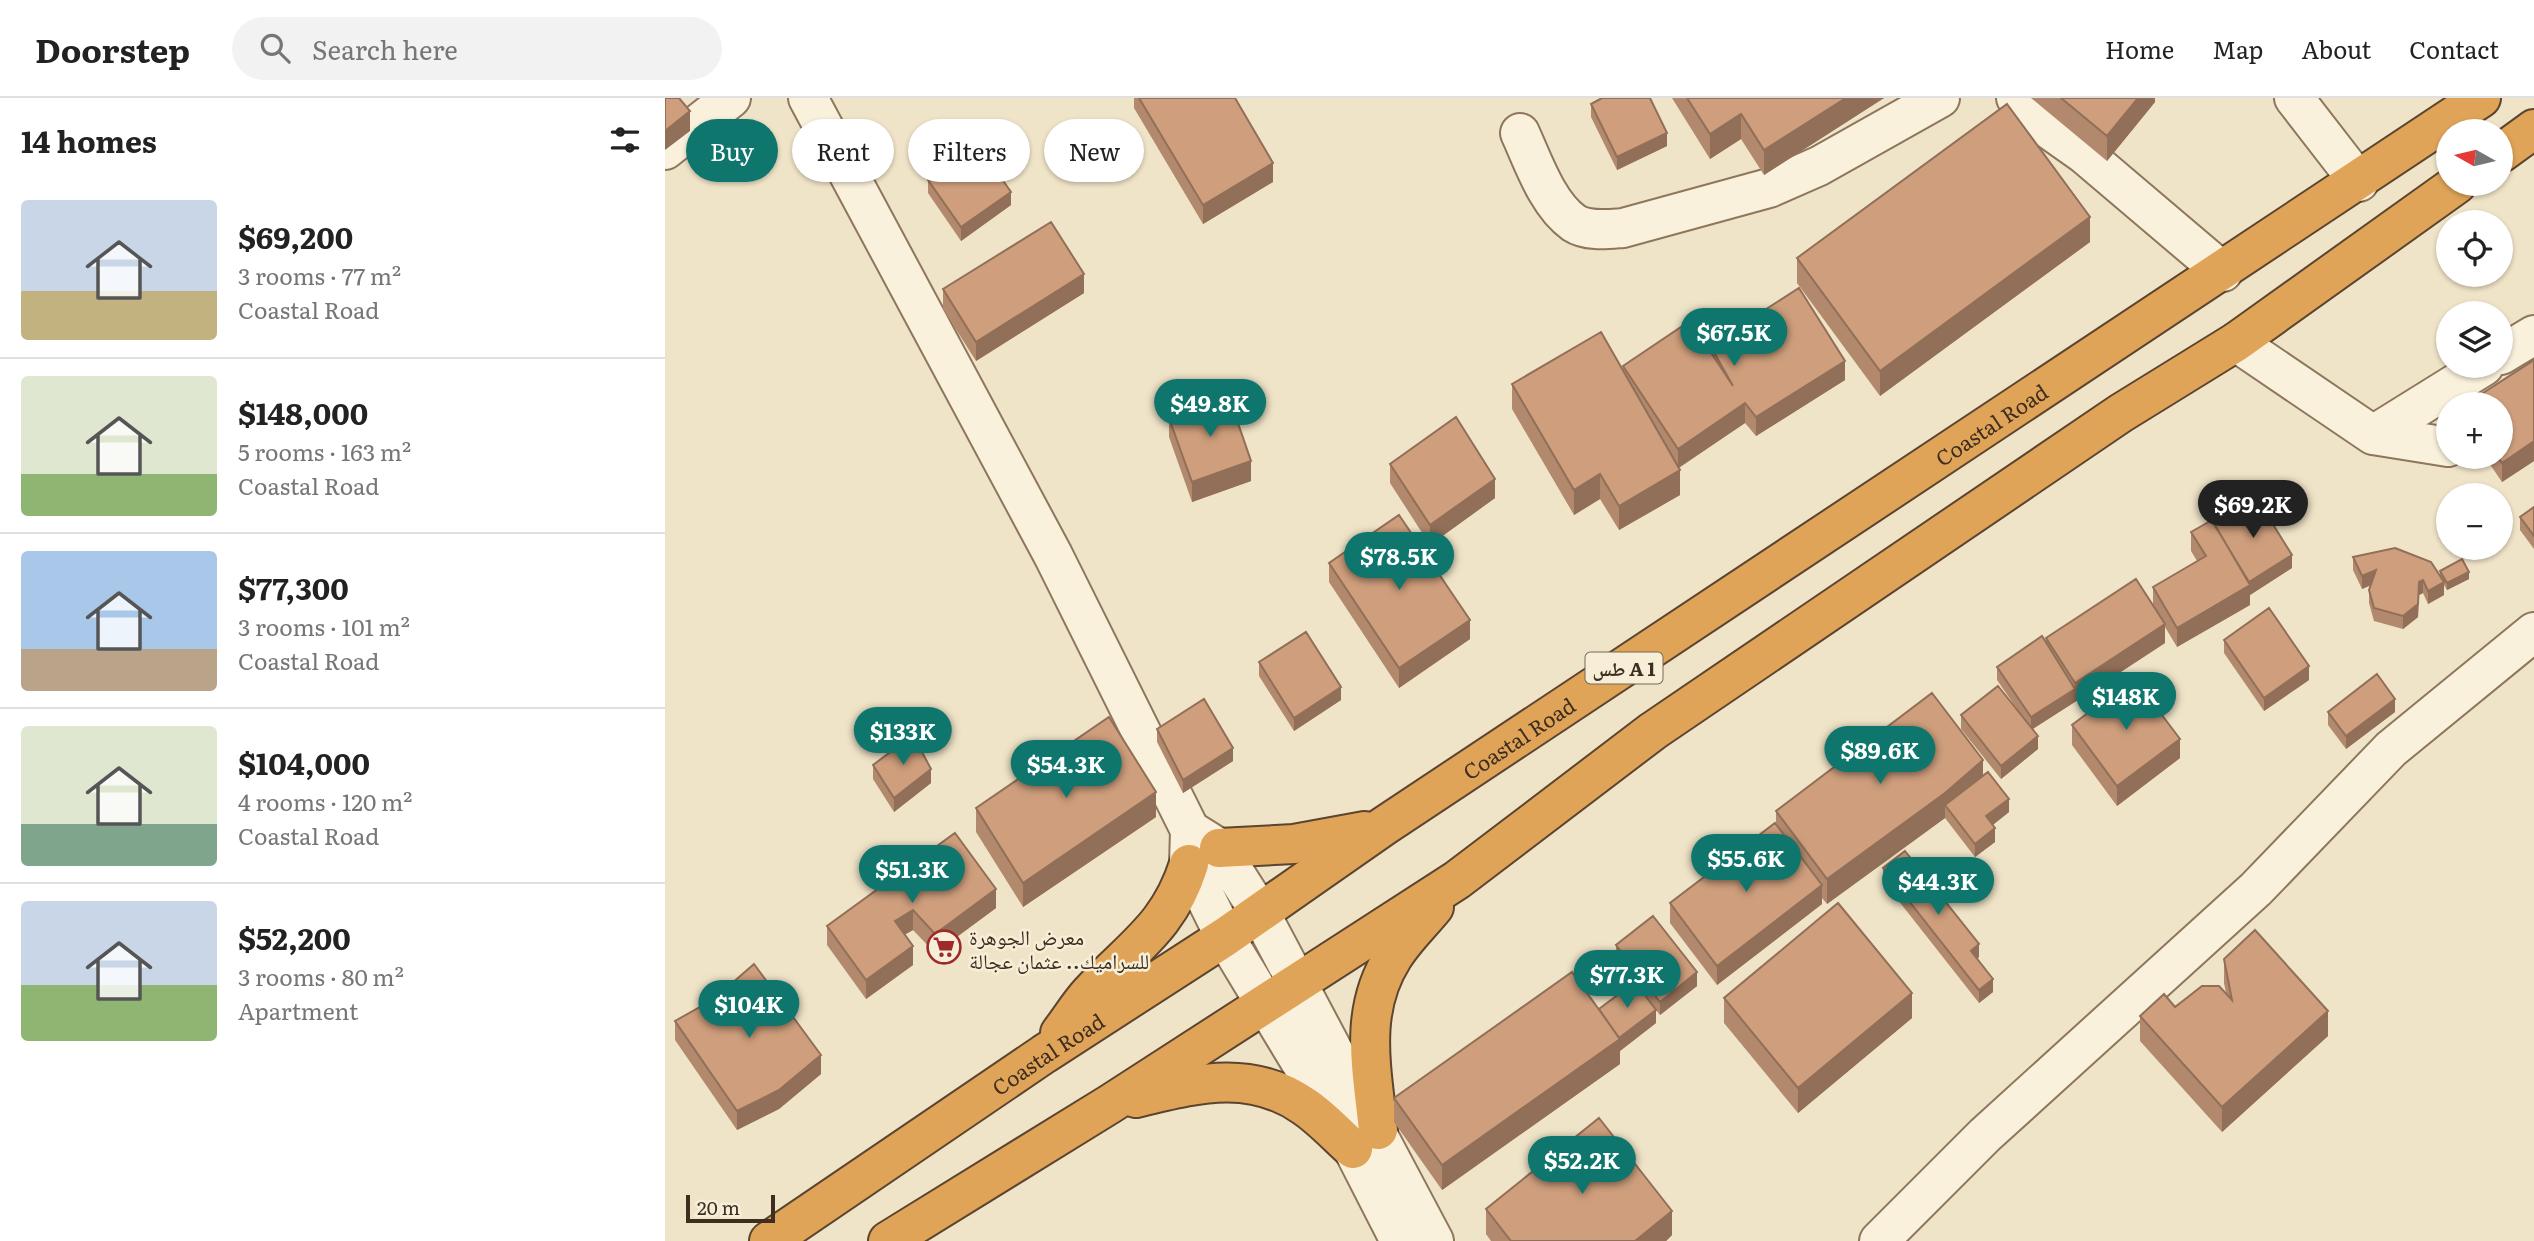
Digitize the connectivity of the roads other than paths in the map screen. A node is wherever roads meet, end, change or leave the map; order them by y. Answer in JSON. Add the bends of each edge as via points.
{"nodes":[{"id":1,"x":731,"y":98,"type":"edge"},
{"id":2,"x":808,"y":98,"type":"edge"},
{"id":3,"x":1940,"y":98,"type":"edge"},
{"id":4,"x":2016,"y":98,"type":"edge"},
{"id":5,"x":2294,"y":98,"type":"edge"},
{"id":6,"x":2481,"y":98,"type":"edge"},
{"id":7,"x":2534,"y":129,"type":"edge"},
{"id":8,"x":1520,"y":133,"type":"dead end"},
{"id":9,"x":2513,"y":144,"type":"edge"},
{"id":10,"x":665,"y":150,"type":"edge"},
{"id":11,"x":2359,"y":182,"type":"junction"},
{"id":12,"x":2440,"y":196,"type":"edge"},
{"id":13,"x":2223,"y":272,"type":"junction"},
{"id":14,"x":2534,"y":335,"type":"edge"},
{"id":15,"x":2236,"y":342,"type":"junction"},
{"id":16,"x":2513,"y":348,"type":"edge"},
{"id":17,"x":2465,"y":378,"type":"edge"},
{"id":18,"x":2372,"y":435,"type":"junction"},
{"id":19,"x":2436,"y":445,"type":"edge"},
{"id":20,"x":2534,"y":632,"type":"edge"},
{"id":21,"x":1384,"y":826,"type":"junction"},
{"id":22,"x":1199,"y":847,"type":"junction"},
{"id":23,"x":1457,"y":880,"type":"junction"},
{"id":24,"x":1259,"y":911,"type":"junction"},
{"id":25,"x":1225,"y":937,"type":"junction"},
{"id":26,"x":1297,"y":981,"type":"junction"},
{"id":27,"x":1265,"y":1003,"type":"junction"},
{"id":28,"x":1044,"y":1054,"type":"junction"},
{"id":29,"x":1110,"y":1104,"type":"junction"},
{"id":30,"x":1366,"y":1140,"type":"junction"},
{"id":31,"x":769,"y":1241,"type":"edge"},
{"id":32,"x":888,"y":1241,"type":"edge"},
{"id":33,"x":1400,"y":1241,"type":"edge"},
{"id":34,"x":1434,"y":1241,"type":"edge"},
{"id":35,"x":1879,"y":1241,"type":"edge"}],
"edges":[{"from":1,"to":10,"type":"street"},
{"from":2,"to":22,"type":"street","via":[[1053,555]]},
{"from":3,"to":8,"type":"street","via":[[1819,166],[1769,188],[1623,228],[1575,223],[1542,180]]},
{"from":4,"to":13,"type":"street"},
{"from":5,"to":11,"type":"street"},
{"from":6,"to":11,"type":"highway","name":"Coastal Road","number":"طس A 1"},
{"from":7,"to":9,"type":"highway"},
{"from":11,"to":13,"type":"highway","name":"Coastal Road","number":"طس A 1"},
{"from":12,"to":15,"type":"highway"},
{"from":13,"to":21,"type":"highway","name":"Coastal Road","number":"طس A 1"},
{"from":14,"to":16,"type":"street"},
{"from":15,"to":18,"type":"street"},
{"from":15,"to":23,"type":"highway","via":[[2121,413],[1653,731]]},
{"from":17,"to":18,"type":"street"},
{"from":18,"to":19,"type":"street"},
{"from":20,"to":35,"type":"street","via":[[2391,749],[2256,889],[1985,1135]]},
{"from":21,"to":22,"type":"highway","via":[[1294,844]]},
{"from":21,"to":24,"type":"highway","name":"Coastal Road","number":"طس A 1"},
{"from":22,"to":24,"type":"street"},
{"from":22,"to":25,"type":"street"},
{"from":22,"to":28,"type":"highway","via":[[1172,907],[1090,993]]},
{"from":23,"to":26,"type":"highway"},
{"from":23,"to":30,"type":"highway","via":[[1393,957],[1375,997],[1368,1036]]},
{"from":24,"to":25,"type":"highway","name":"Coastal Road","number":"طس A 1"},
{"from":24,"to":26,"type":"street"},
{"from":25,"to":27,"type":"street"},
{"from":25,"to":28,"type":"highway","name":"Coastal Road","number":"طس A 1"},
{"from":26,"to":27,"type":"highway"},
{"from":26,"to":30,"type":"street"},
{"from":27,"to":29,"type":"highway"},
{"from":27,"to":30,"type":"street"},
{"from":28,"to":31,"type":"highway","name":"Coastal Road","number":"طس A 1"},
{"from":29,"to":30,"type":"highway","via":[[1207,1082],[1267,1085]]},
{"from":29,"to":32,"type":"highway"},
{"from":30,"to":33,"type":"street"},
{"from":30,"to":34,"type":"street"}]}
